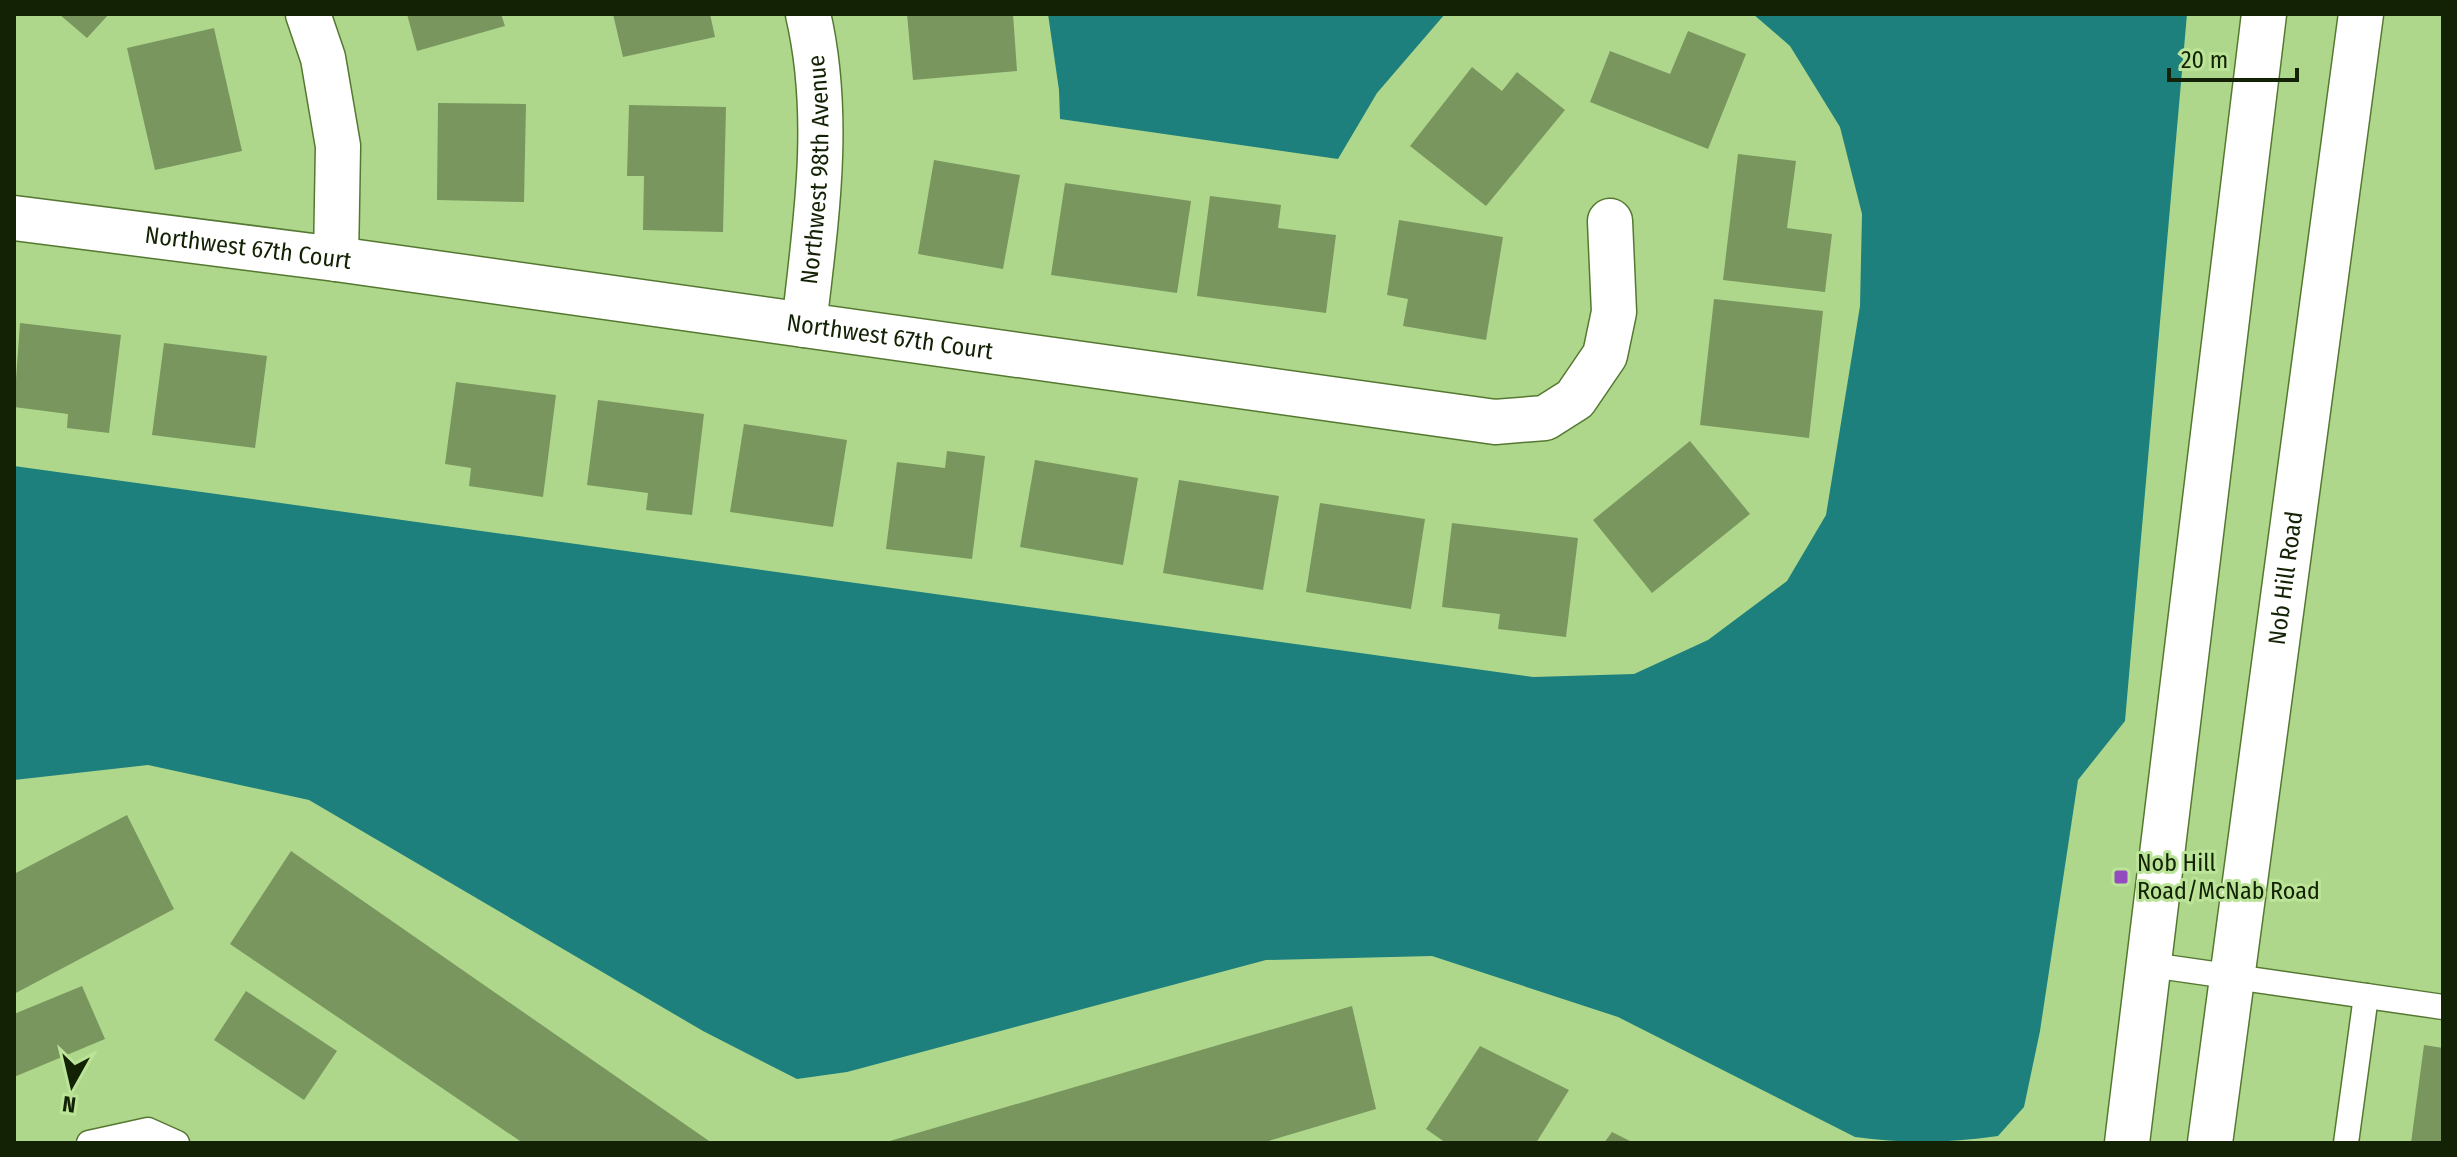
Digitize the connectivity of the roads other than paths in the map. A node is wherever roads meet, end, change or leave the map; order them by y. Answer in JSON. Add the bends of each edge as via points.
{"nodes":[{"id":1,"x":308,"y":14,"type":"edge"},
{"id":2,"x":808,"y":14,"type":"edge"},
{"id":3,"x":2264,"y":14,"type":"edge"},
{"id":4,"x":2361,"y":14,"type":"edge"},
{"id":5,"x":14,"y":218,"type":"edge"},
{"id":6,"x":1610,"y":221,"type":"dead end"},
{"id":7,"x":336,"y":259,"type":"junction"},
{"id":8,"x":804,"y":325,"type":"junction"},
{"id":9,"x":2151,"y":965,"type":"junction"},
{"id":10,"x":2230,"y":977,"type":"junction"},
{"id":11,"x":2366,"y":996,"type":"junction"},
{"id":12,"x":2443,"y":1007,"type":"edge"},
{"id":13,"x":89,"y":1143,"type":"edge"},
{"id":14,"x":177,"y":1143,"type":"edge"},
{"id":15,"x":2127,"y":1143,"type":"edge"},
{"id":16,"x":2210,"y":1143,"type":"edge"},
{"id":17,"x":2346,"y":1143,"type":"edge"}],
"edges":[{"from":1,"to":7,"type":"street","via":[[323,58],[338,146]]},
{"from":2,"to":8,"type":"street","name":"Northwest 98th Avenue","via":[[817,55],[821,179]]},
{"from":3,"to":9,"type":"street"},
{"from":4,"to":10,"type":"street","name":"Nob Hill Road"},
{"from":5,"to":7,"type":"street","name":"Northwest 67th Court"},
{"from":6,"to":8,"type":"street","name":"Northwest 67th Court","via":[[1614,312],[1605,355],[1575,399],[1545,418],[1495,422]]},
{"from":7,"to":8,"type":"street","name":"Northwest 67th Court"},
{"from":9,"to":10,"type":"lane"},
{"from":9,"to":15,"type":"street"},
{"from":10,"to":11,"type":"lane"},
{"from":10,"to":16,"type":"street","name":"Nob Hill Road"},
{"from":11,"to":12,"type":"lane"},
{"from":11,"to":17,"type":"lane"},
{"from":13,"to":14,"type":"lane","via":[[148,1130]]}]}
